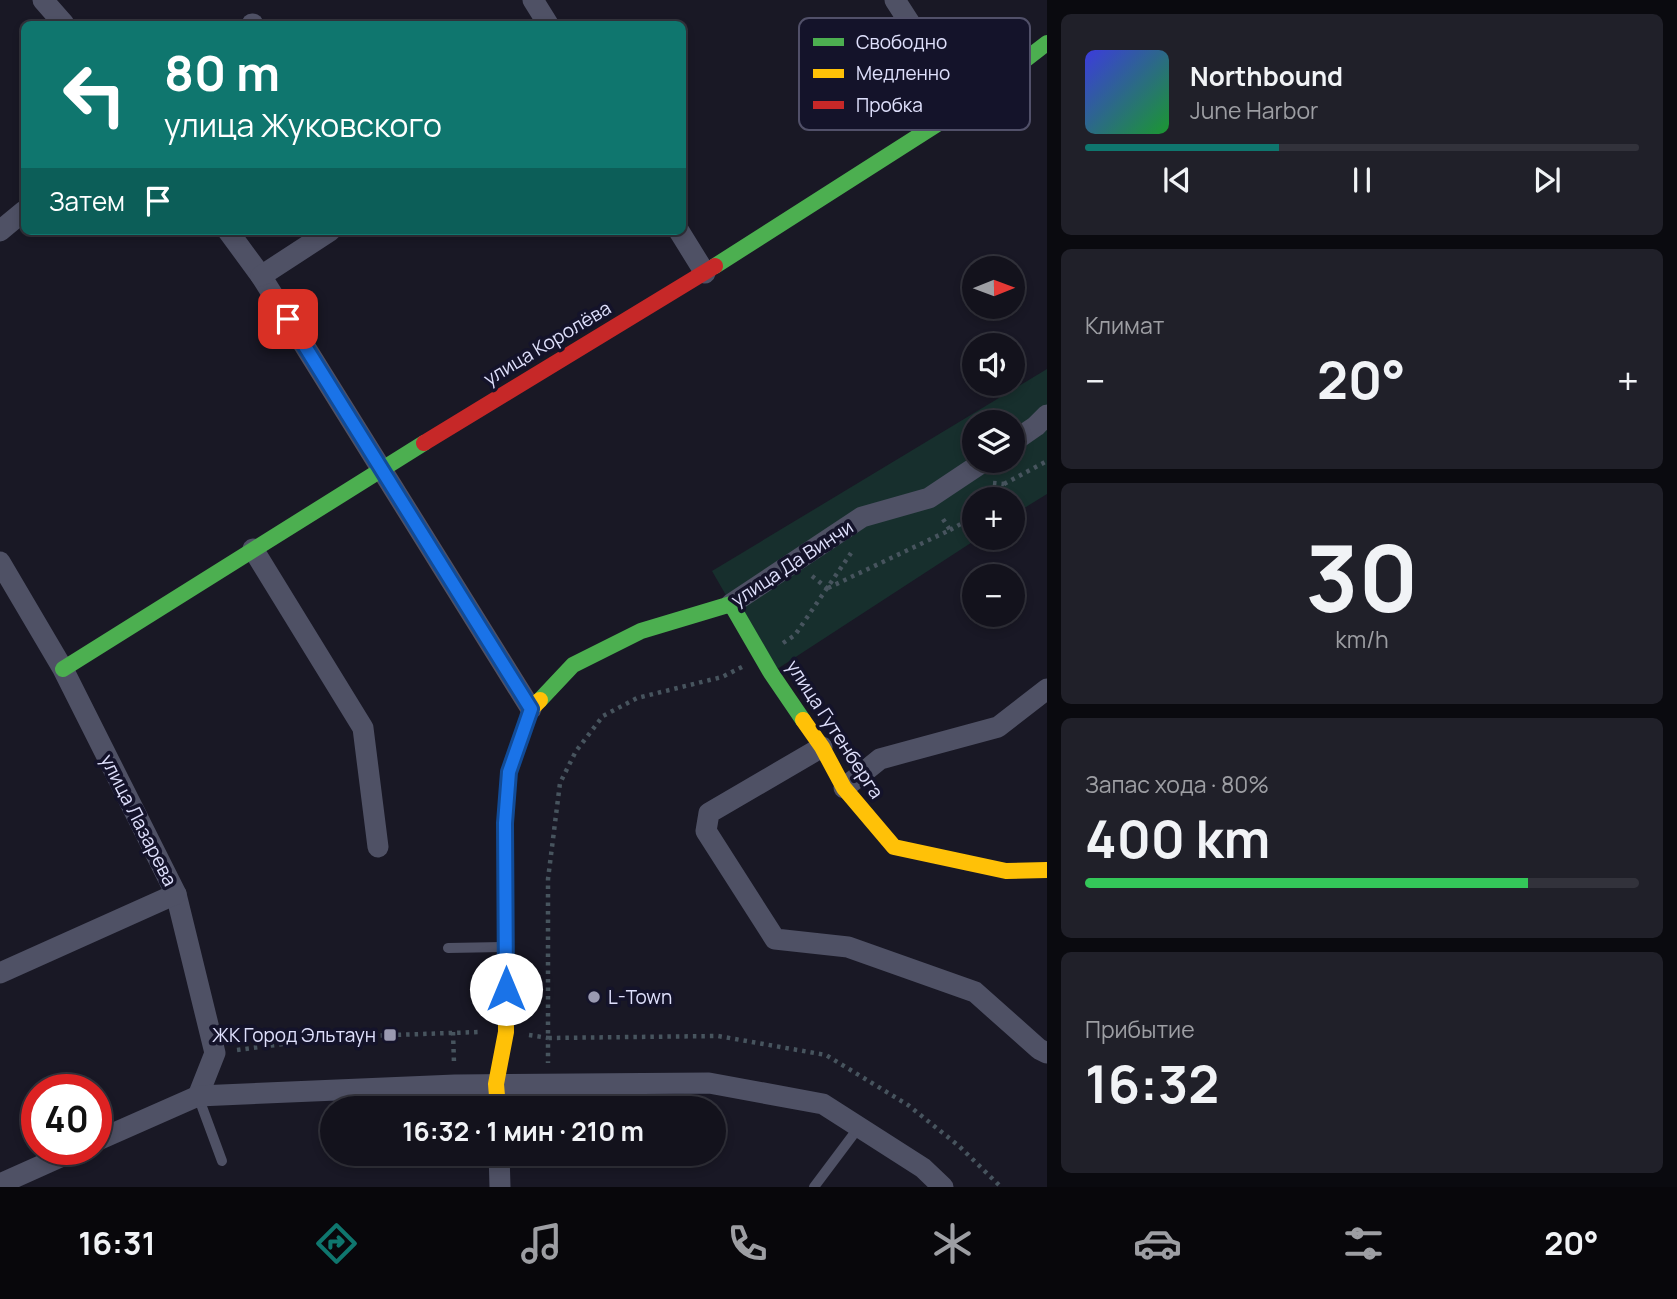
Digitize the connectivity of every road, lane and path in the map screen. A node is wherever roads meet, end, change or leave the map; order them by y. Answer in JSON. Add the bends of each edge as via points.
{"nodes":[{"id":1,"x":43,"y":0,"type":"edge"},
{"id":2,"x":533,"y":0,"type":"edge"},
{"id":3,"x":895,"y":0,"type":"edge"},
{"id":4,"x":907,"y":18,"type":"edge"},
{"id":5,"x":61,"y":21,"type":"edge"},
{"id":6,"x":546,"y":21,"type":"edge"},
{"id":7,"x":1047,"y":44,"type":"edge"},
{"id":8,"x":1030,"y":57,"type":"edge"},
{"id":9,"x":928,"y":130,"type":"edge"},
{"id":10,"x":21,"y":214,"type":"edge"},
{"id":11,"x":0,"y":231,"type":"edge"},
{"id":12,"x":231,"y":235,"type":"edge"},
{"id":13,"x":324,"y":235,"type":"edge"},
{"id":14,"x":681,"y":235,"type":"edge"},
{"id":15,"x":705,"y":273,"type":"junction"},
{"id":16,"x":261,"y":276,"type":"junction"},
{"id":17,"x":1047,"y":415,"type":"edge"},
{"id":18,"x":1025,"y":434,"type":"edge"},
{"id":19,"x":1047,"y":461,"type":"edge"},
{"id":20,"x":382,"y":471,"type":"junction"},
{"id":21,"x":966,"y":473,"type":"edge"},
{"id":22,"x":1004,"y":484,"type":"dead end"},
{"id":23,"x":929,"y":498,"type":"junction"},
{"id":24,"x":962,"y":523,"type":"edge"},
{"id":25,"x":950,"y":530,"type":"junction"},
{"id":26,"x":253,"y":549,"type":"junction"},
{"id":27,"x":0,"y":562,"type":"edge"},
{"id":28,"x":731,"y":604,"type":"junction"},
{"id":29,"x":764,"y":656,"type":"junction"},
{"id":30,"x":63,"y":669,"type":"junction"},
{"id":31,"x":1047,"y":690,"type":"edge"},
{"id":32,"x":531,"y":709,"type":"junction"},
{"id":33,"x":822,"y":747,"type":"junction"},
{"id":34,"x":844,"y":788,"type":"junction"},
{"id":35,"x":379,"y":847,"type":"dead end"},
{"id":36,"x":1047,"y":870,"type":"edge"},
{"id":37,"x":176,"y":894,"type":"junction"},
{"id":38,"x":506,"y":947,"type":"junction"},
{"id":39,"x":447,"y":948,"type":"dead end"},
{"id":40,"x":0,"y":973,"type":"edge"},
{"id":41,"x":506,"y":1031,"type":"junction"},
{"id":42,"x":548,"y":1038,"type":"junction"},
{"id":43,"x":215,"y":1053,"type":"junction"},
{"id":44,"x":1047,"y":1053,"type":"edge"},
{"id":45,"x":496,"y":1084,"type":"junction"},
{"id":46,"x":198,"y":1096,"type":"junction"},
{"id":47,"x":497,"y":1096,"type":"edge"},
{"id":48,"x":859,"y":1127,"type":"junction"},
{"id":49,"x":112,"y":1134,"type":"edge"},
{"id":50,"x":222,"y":1161,"type":"dead end"},
{"id":51,"x":42,"y":1165,"type":"edge"},
{"id":52,"x":499,"y":1166,"type":"edge"},
{"id":53,"x":0,"y":1184,"type":"edge"},
{"id":54,"x":500,"y":1187,"type":"edge"},
{"id":55,"x":814,"y":1187,"type":"edge"},
{"id":56,"x":943,"y":1187,"type":"edge"},
{"id":57,"x":1001,"y":1187,"type":"edge"}],
"edges":[{"from":1,"to":5,"type":"street"},
{"from":2,"to":6,"type":"street"},
{"from":3,"to":4,"type":"street"},
{"from":7,"to":8,"type":"street","name":"улица Королёва"},
{"from":9,"to":15,"type":"street","name":"улица Королёва"},
{"from":10,"to":11,"type":"street"},
{"from":12,"to":16,"type":"street"},
{"from":13,"to":16,"type":"street"},
{"from":14,"to":15,"type":"street"},
{"from":15,"to":20,"type":"street","name":"улица Королёва"},
{"from":16,"to":20,"type":"street"},
{"from":17,"to":18,"type":"street"},
{"from":19,"to":22,"type":"path"},
{"from":20,"to":26,"type":"street","name":"улица Королёва"},
{"from":20,"to":32,"type":"street"},
{"from":21,"to":23,"type":"street","name":"улица Да Винчи"},
{"from":23,"to":25,"type":"path"},
{"from":23,"to":28,"type":"street","name":"улица Да Винчи","via":[[862,517]]},
{"from":24,"to":25,"type":"path"},
{"from":25,"to":29,"type":"path","via":[[828,589],[794,635]]},
{"from":26,"to":30,"type":"street","name":"улица Королёва"},
{"from":26,"to":35,"type":"street","via":[[363,728]]},
{"from":27,"to":30,"type":"street","name":"улица Лазарева"},
{"from":28,"to":29,"type":"street","name":"улица Гутенберга"},
{"from":28,"to":32,"type":"street","name":"улица Да Винчи","via":[[641,631],[573,665]]},
{"from":29,"to":33,"type":"street","name":"улица Гутенберга"},
{"from":29,"to":42,"type":"path","via":[[722,677],[637,698],[603,716],[576,751],[560,783],[548,879]]},
{"from":30,"to":37,"type":"street","name":"улица Лазарева"},
{"from":31,"to":34,"type":"street","via":[[998,727],[880,759]]},
{"from":32,"to":38,"type":"street","name":"улица Да Винчи","via":[[509,772]]},
{"from":33,"to":34,"type":"street","name":"улица Гутенберга"},
{"from":33,"to":44,"type":"street","via":[[709,813],[706,831],[775,939],[848,947],[975,992]]},
{"from":34,"to":36,"type":"street","name":"улица Гутенберга","via":[[894,847],[1006,871]]},
{"from":37,"to":40,"type":"street"},
{"from":37,"to":43,"type":"street","name":"улица Лазарева"},
{"from":38,"to":39,"type":"lane"},
{"from":38,"to":41,"type":"street","name":"улица Да Винчи"},
{"from":41,"to":42,"type":"path"},
{"from":41,"to":43,"type":"path","via":[[337,1037]]},
{"from":41,"to":45,"type":"street","name":"улица Да Винчи"},
{"from":42,"to":57,"type":"path","via":[[718,1036],[826,1055],[908,1105]]},
{"from":43,"to":46,"type":"street"},
{"from":45,"to":46,"type":"street"},
{"from":45,"to":47,"type":"street","name":"улица Да Винчи"},
{"from":45,"to":48,"type":"street","via":[[709,1083],[823,1104]]},
{"from":46,"to":49,"type":"street"},
{"from":46,"to":50,"type":"lane"},
{"from":48,"to":55,"type":"lane"},
{"from":48,"to":56,"type":"street","via":[[923,1168]]},
{"from":51,"to":53,"type":"street"},
{"from":52,"to":54,"type":"street"}]}
